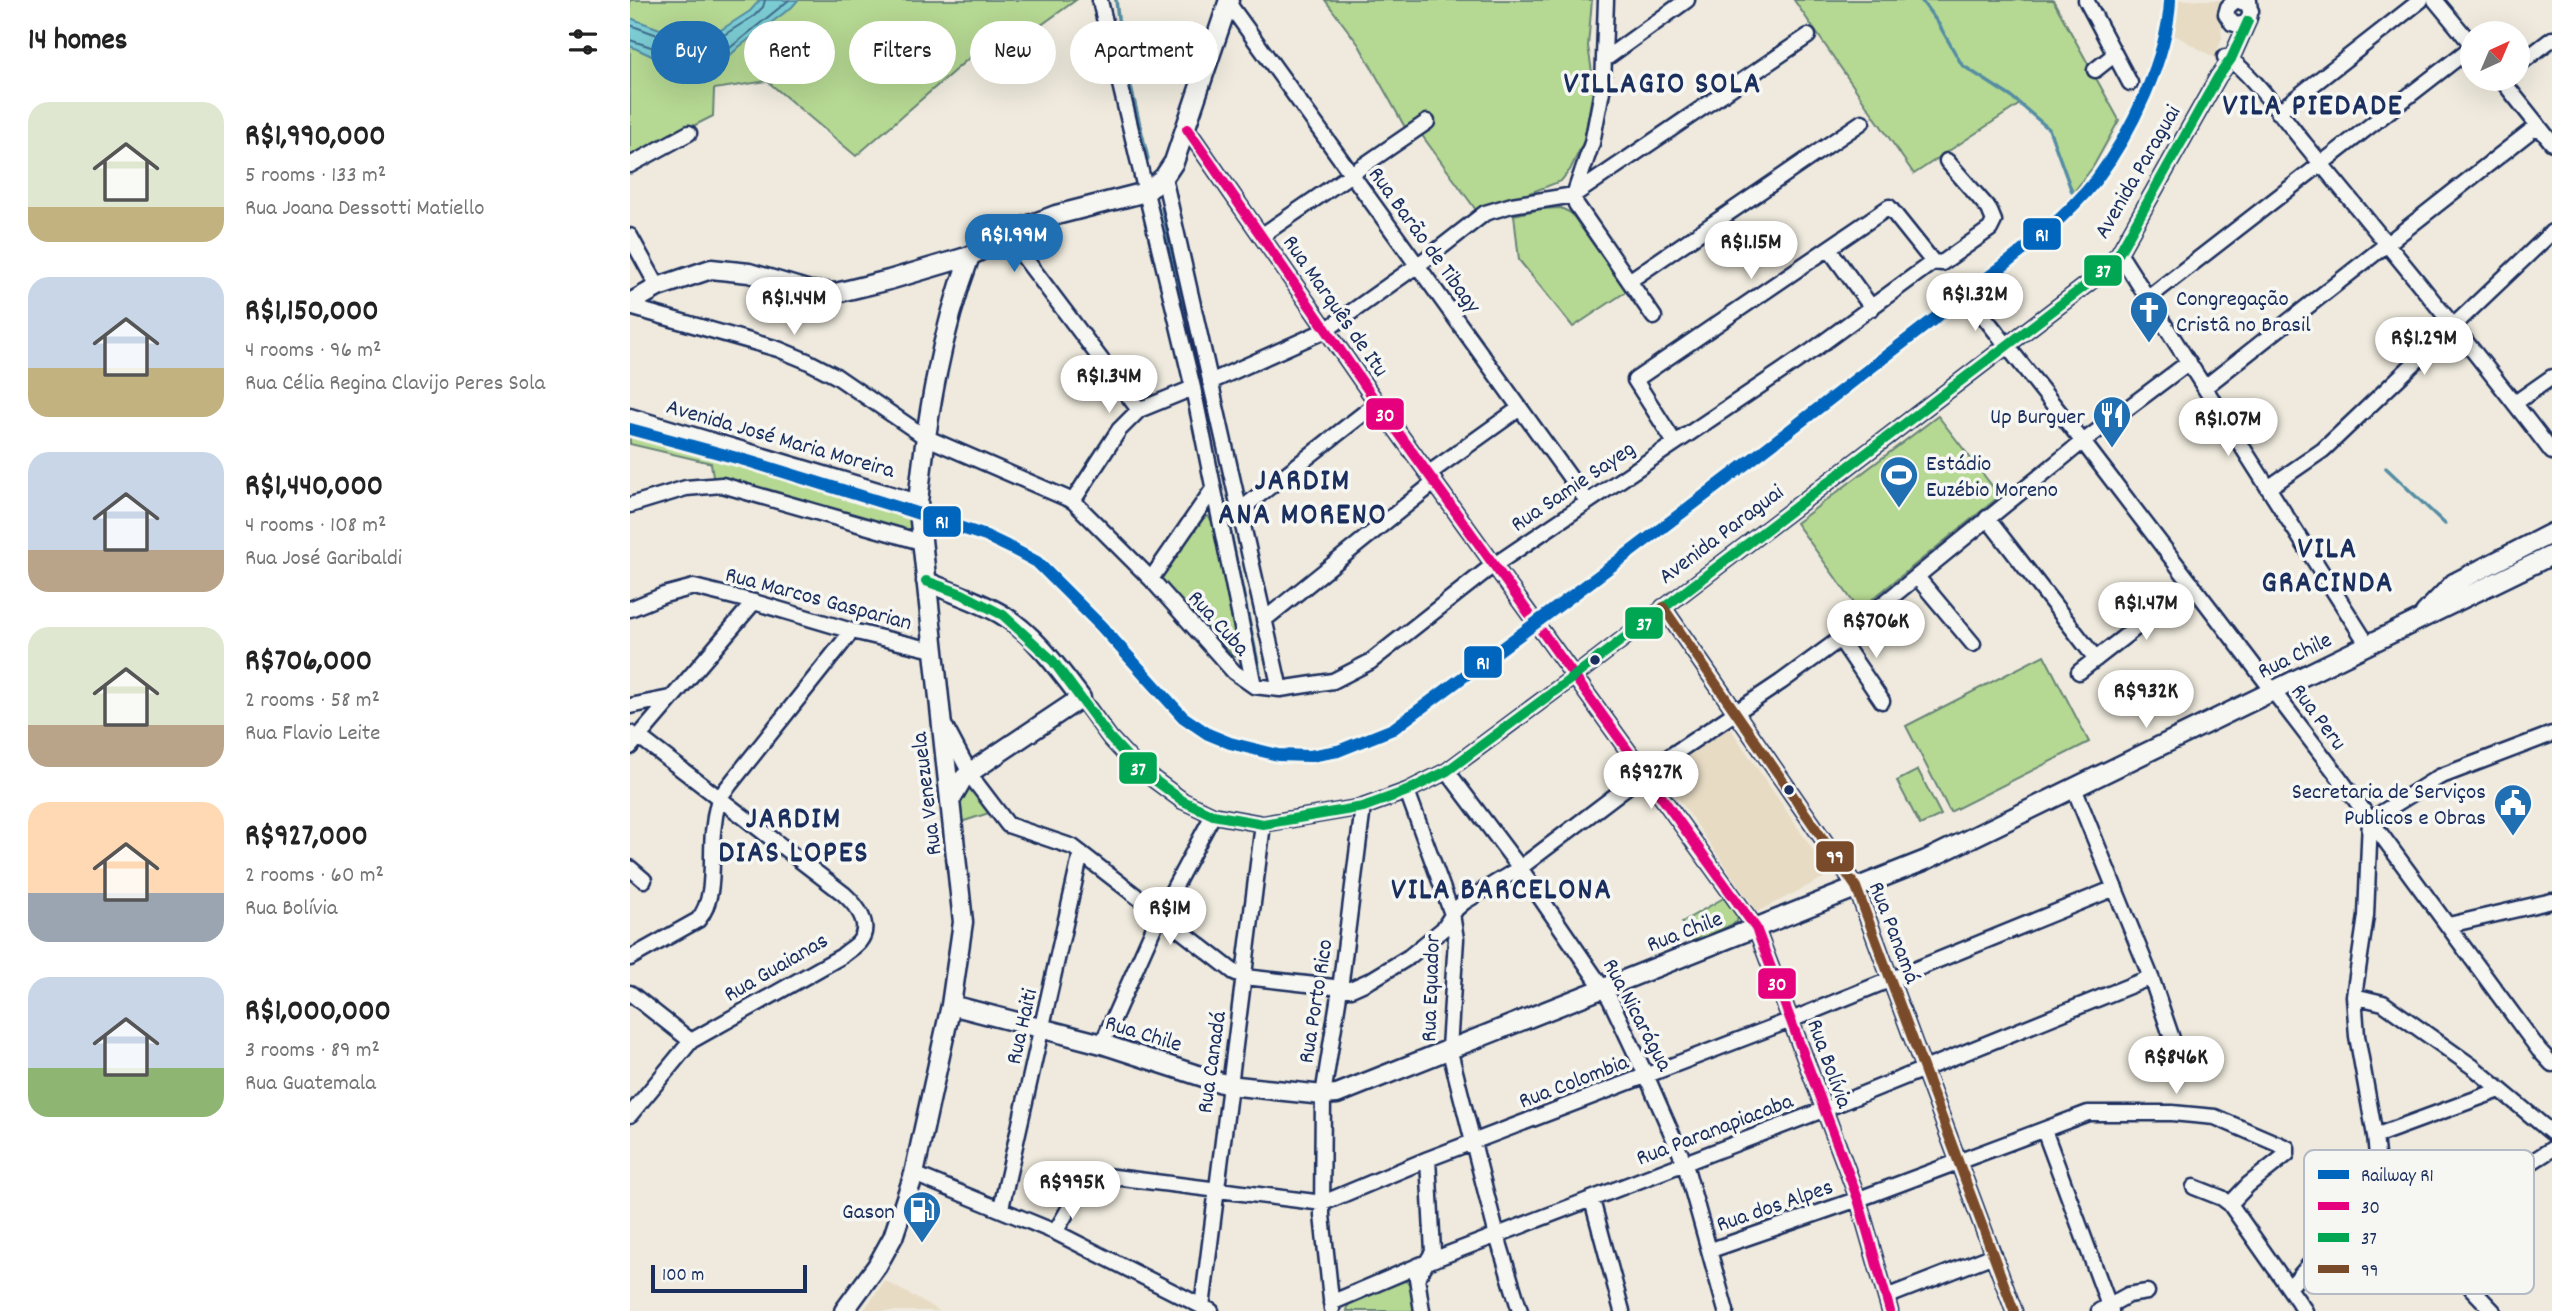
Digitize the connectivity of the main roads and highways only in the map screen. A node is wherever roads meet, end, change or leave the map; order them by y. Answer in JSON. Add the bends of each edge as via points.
{"nodes":[{"id":1,"x":1229,"y":2,"type":"edge"},
{"id":2,"x":970,"y":256,"type":"junction"},
{"id":3,"x":633,"y":302,"type":"edge"},
{"id":4,"x":2552,"y":533,"type":"edge"},
{"id":5,"x":2552,"y":555,"type":"edge"},
{"id":6,"x":926,"y":581,"type":"junction"},
{"id":7,"x":2453,"y":595,"type":"junction"},
{"id":8,"x":950,"y":801,"type":"junction"},
{"id":9,"x":951,"y":1005,"type":"junction"},
{"id":10,"x":844,"y":1311,"type":"edge"}],
"edges":[{"from":1,"to":2,"type":"main road","via":[[1187,128],[1164,177],[1146,192],[1056,215]]},
{"from":2,"to":3,"type":"main road","via":[[836,293],[711,269],[657,286]]},
{"from":2,"to":6,"type":"main road","name":"Rua Venezuela","via":[[936,368],[925,437],[918,502]]},
{"from":4,"to":7,"type":"main road","name":"Rua Chile","via":[[2475,570]]},
{"from":5,"to":7,"type":"main road","name":"Rua Chile"},
{"from":6,"to":8,"type":"main road","name":"Rua Venezuela"},
{"from":6,"to":8,"type":"main road","name":"Avenida Paraguai","via":[[1003,615],[1053,661],[1081,698],[969,773]]},
{"from":7,"to":9,"type":"main road","name":"Rua Chile","via":[[2368,645],[1926,860],[1337,1094],[1228,1085],[1102,1044]]},
{"from":8,"to":9,"type":"main road","name":"Rua Venezuela","via":[[963,922]]},
{"from":9,"to":10,"type":"main road","name":"Rua Venezuela","via":[[914,1174],[893,1237]]}]}
